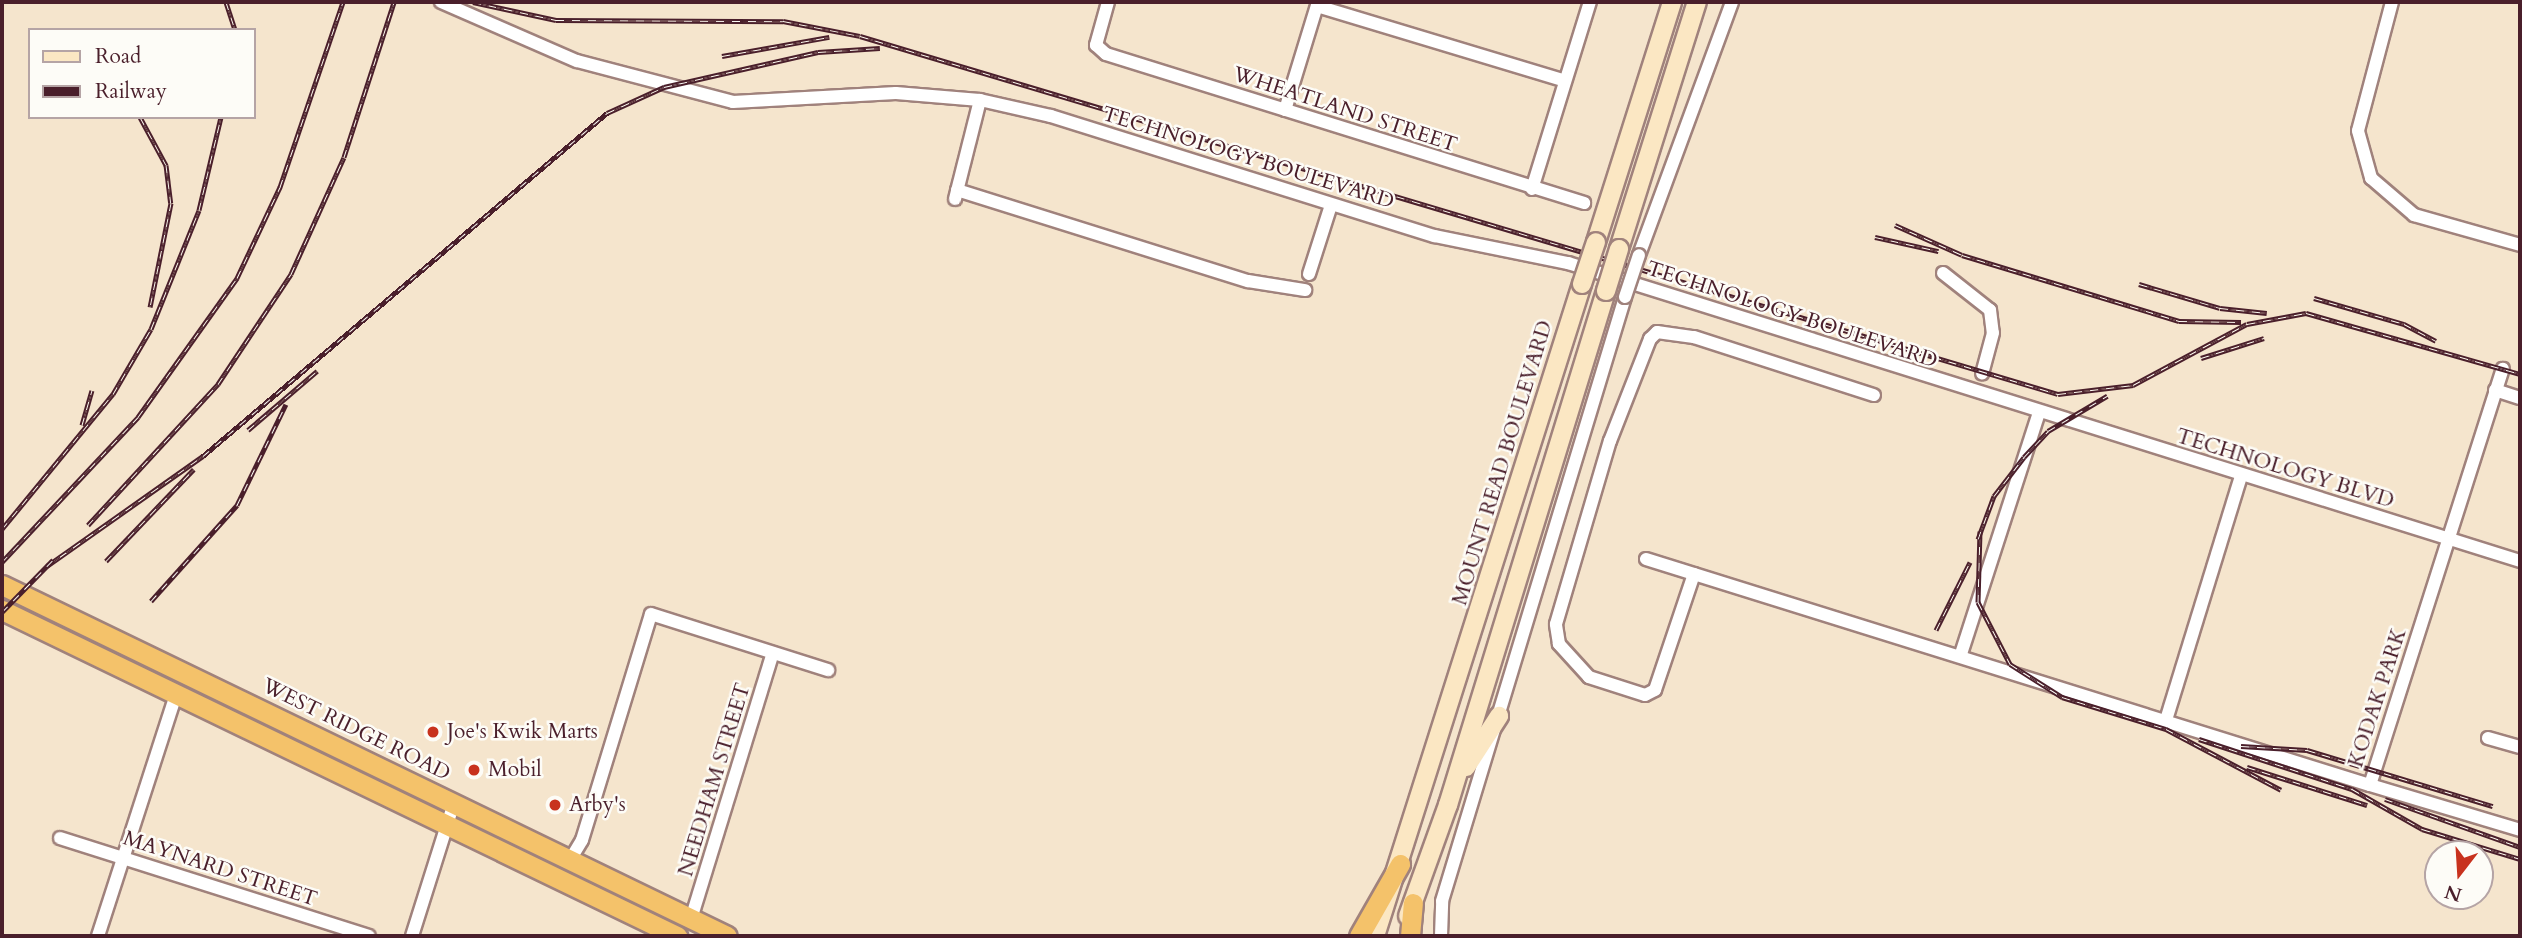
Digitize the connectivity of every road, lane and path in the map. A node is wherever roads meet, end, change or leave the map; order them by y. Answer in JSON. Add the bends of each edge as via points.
{"nodes":[{"id":1,"x":441,"y":2,"type":"edge"},
{"id":2,"x":1108,"y":2,"type":"edge"},
{"id":3,"x":1590,"y":2,"type":"edge"},
{"id":4,"x":1672,"y":2,"type":"edge"},
{"id":5,"x":1699,"y":2,"type":"edge"},
{"id":6,"x":1732,"y":2,"type":"edge"},
{"id":7,"x":2392,"y":2,"type":"edge"},
{"id":8,"x":1318,"y":4,"type":"edge"},
{"id":9,"x":1565,"y":81,"type":"junction"},
{"id":10,"x":980,"y":100,"type":"junction"},
{"id":11,"x":1285,"y":110,"type":"junction"},
{"id":12,"x":1532,"y":189,"type":"junction"},
{"id":13,"x":1584,"y":203,"type":"dead end"},
{"id":14,"x":1331,"y":205,"type":"junction"},
{"id":15,"x":2520,"y":245,"type":"edge"},
{"id":16,"x":1943,"y":273,"type":"dead end"},
{"id":17,"x":1309,"y":275,"type":"dead end"},
{"id":18,"x":1305,"y":290,"type":"dead end"},
{"id":19,"x":2503,"y":369,"type":"dead end"},
{"id":20,"x":1982,"y":374,"type":"dead end"},
{"id":21,"x":2496,"y":390,"type":"junction"},
{"id":22,"x":1874,"y":394,"type":"dead end"},
{"id":23,"x":2520,"y":398,"type":"edge"},
{"id":24,"x":2038,"y":415,"type":"junction"},
{"id":25,"x":2241,"y":476,"type":"junction"},
{"id":26,"x":2449,"y":538,"type":"junction"},
{"id":27,"x":1646,"y":559,"type":"dead end"},
{"id":28,"x":2520,"y":561,"type":"edge"},
{"id":29,"x":1694,"y":574,"type":"junction"},
{"id":30,"x":2,"y":585,"type":"edge"},
{"id":31,"x":2,"y":610,"type":"edge"},
{"id":32,"x":774,"y":653,"type":"junction"},
{"id":33,"x":1961,"y":653,"type":"junction"},
{"id":34,"x":828,"y":670,"type":"dead end"},
{"id":35,"x":176,"y":695,"type":"junction"},
{"id":36,"x":1499,"y":716,"type":"junction"},
{"id":37,"x":2166,"y":720,"type":"junction"},
{"id":38,"x":2488,"y":738,"type":"dead end"},
{"id":39,"x":2520,"y":747,"type":"edge"},
{"id":40,"x":2370,"y":785,"type":"junction"},
{"id":41,"x":454,"y":803,"type":"junction"},
{"id":42,"x":1448,"y":805,"type":"junction"},
{"id":43,"x":447,"y":824,"type":"junction"},
{"id":44,"x":2520,"y":830,"type":"edge"},
{"id":45,"x":60,"y":838,"type":"dead end"},
{"id":46,"x":122,"y":858,"type":"junction"},
{"id":47,"x":569,"y":860,"type":"junction"},
{"id":48,"x":1400,"y":864,"type":"junction"},
{"id":49,"x":1413,"y":903,"type":"junction"},
{"id":50,"x":691,"y":919,"type":"junction"},
{"id":51,"x":1439,"y":930,"type":"edge"},
{"id":52,"x":98,"y":936,"type":"edge"},
{"id":53,"x":369,"y":936,"type":"edge"},
{"id":54,"x":412,"y":936,"type":"edge"},
{"id":55,"x":677,"y":936,"type":"edge"},
{"id":56,"x":727,"y":936,"type":"edge"},
{"id":57,"x":1359,"y":936,"type":"edge"},
{"id":58,"x":1375,"y":936,"type":"edge"},
{"id":59,"x":1401,"y":936,"type":"edge"},
{"id":60,"x":1410,"y":936,"type":"edge"}],
"edges":[{"from":1,"to":10,"type":"street","name":"TECHNOLOGY BOULEVARD","via":[[577,61],[733,103],[896,93]]},
{"from":2,"to":11,"type":"street","name":"WHEATLAND STREET","via":[[1097,48]]},
{"from":3,"to":9,"type":"street"},
{"from":4,"to":48,"type":"main road","name":"MOUNT READ BOULEVARD","bridge":true},
{"from":5,"to":42,"type":"main road","bridge":true},
{"from":6,"to":36,"type":"street","bridge":true,"via":[[1639,255]]},
{"from":7,"to":15,"type":"street","via":[[2358,131],[2371,178],[2414,215]]},
{"from":8,"to":9,"type":"street"},
{"from":8,"to":11,"type":"street"},
{"from":9,"to":12,"type":"street"},
{"from":10,"to":14,"type":"street","name":"TECHNOLOGY BOULEVARD","via":[[1051,116]]},
{"from":10,"to":18,"type":"street","via":[[956,194],[1248,281]]},
{"from":11,"to":12,"type":"street","name":"WHEATLAND STREET"},
{"from":12,"to":13,"type":"street","name":"WHEATLAND STREET"},
{"from":14,"to":17,"type":"street"},
{"from":14,"to":24,"type":"street","name":"TECHNOLOGY BOULEVARD","via":[[1435,236],[1568,263]]},
{"from":16,"to":20,"type":"street","via":[[1990,310],[1993,333]]},
{"from":19,"to":21,"type":"street","name":"KODAK PARK"},
{"from":21,"to":23,"type":"street"},
{"from":21,"to":26,"type":"street","name":"KODAK PARK"},
{"from":22,"to":29,"type":"street","via":[[1694,337],[1657,332],[1650,339],[1609,441],[1556,624],[1559,644],[1589,677],[1646,695],[1656,690]]},
{"from":24,"to":25,"type":"street","name":"TECHNOLOGY BLVD"},
{"from":24,"to":33,"type":"street"},
{"from":25,"to":26,"type":"street","name":"TECHNOLOGY BLVD"},
{"from":25,"to":37,"type":"street"},
{"from":26,"to":28,"type":"street","name":"TECHNOLOGY BLVD"},
{"from":26,"to":40,"type":"street","name":"KODAK PARK"},
{"from":27,"to":29,"type":"street","name":"KODAK PARK"},
{"from":29,"to":33,"type":"street","name":"KODAK PARK"},
{"from":30,"to":41,"type":"highway","name":"WEST RIDGE ROAD"},
{"from":31,"to":35,"type":"highway"},
{"from":32,"to":34,"type":"street"},
{"from":32,"to":47,"type":"street","via":[[651,614],[582,840]]},
{"from":32,"to":50,"type":"street","name":"NEEDHAM STREET"},
{"from":33,"to":37,"type":"street","name":"KODAK PARK"},
{"from":35,"to":43,"type":"highway"},
{"from":35,"to":46,"type":"street"},
{"from":36,"to":42,"type":"main road"},
{"from":36,"to":51,"type":"street"},
{"from":37,"to":40,"type":"street","name":"KODAK PARK"},
{"from":38,"to":39,"type":"street"},
{"from":40,"to":44,"type":"street"},
{"from":41,"to":43,"type":"street"},
{"from":41,"to":47,"type":"highway","name":"WEST RIDGE ROAD"},
{"from":42,"to":49,"type":"main road"},
{"from":43,"to":54,"type":"street"},
{"from":43,"to":55,"type":"highway"},
{"from":45,"to":46,"type":"street","name":"MAYNARD STREET"},
{"from":46,"to":52,"type":"street"},
{"from":46,"to":53,"type":"street","name":"MAYNARD STREET"},
{"from":47,"to":50,"type":"highway","name":"WEST RIDGE ROAD"},
{"from":48,"to":57,"type":"highway"},
{"from":48,"to":58,"type":"main road","name":"MOUNT READ BOULEVARD"},
{"from":49,"to":59,"type":"main road"},
{"from":49,"to":60,"type":"highway"},
{"from":50,"to":56,"type":"highway","name":"WEST RIDGE ROAD"}]}
